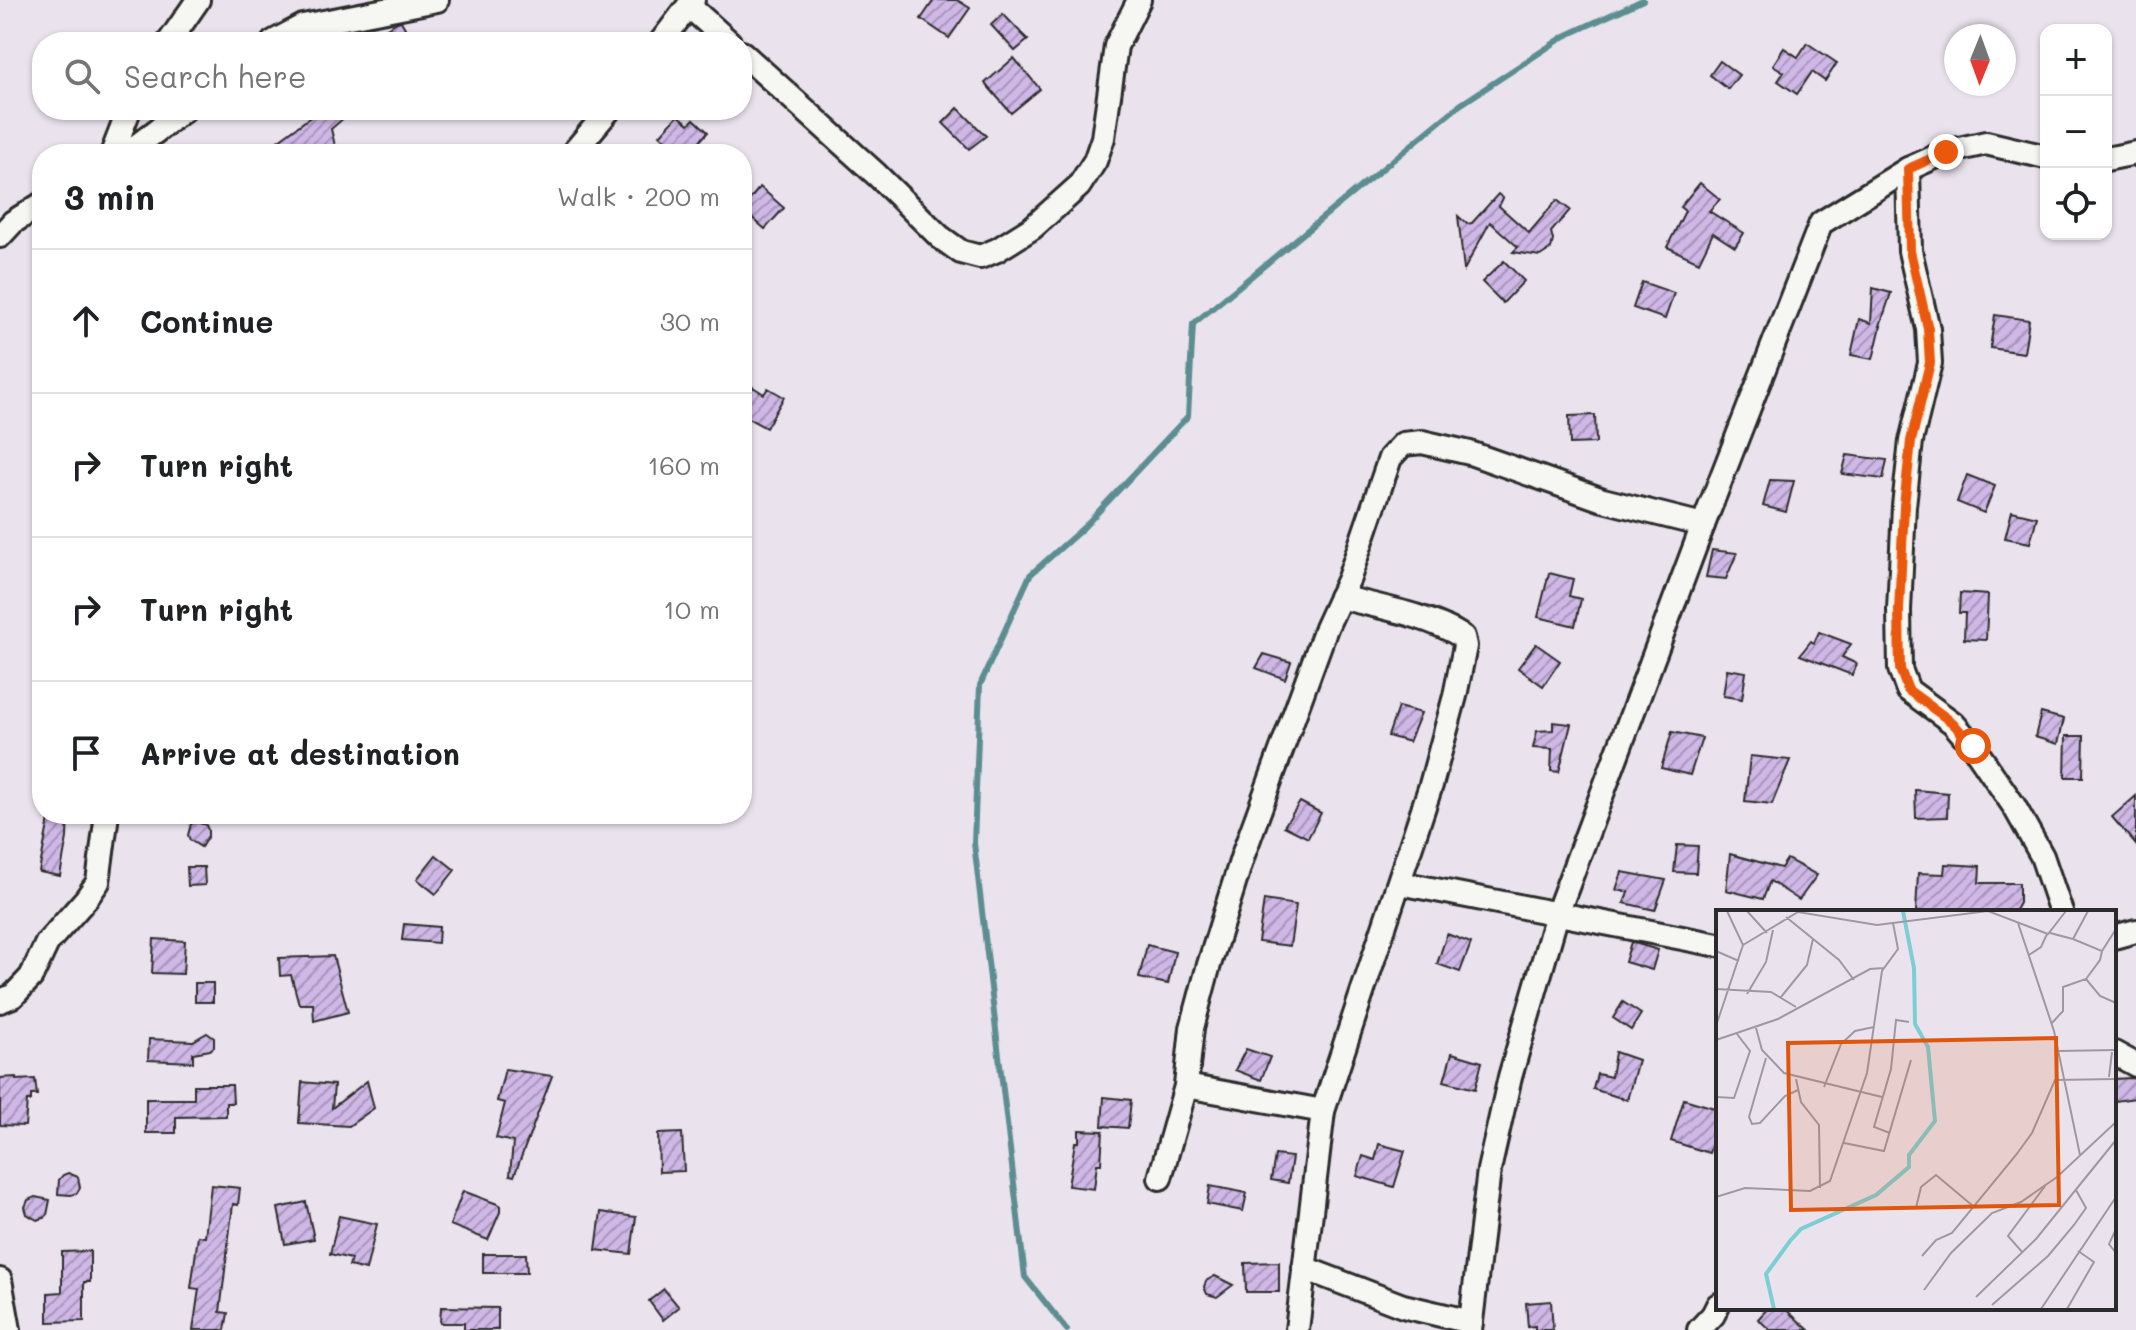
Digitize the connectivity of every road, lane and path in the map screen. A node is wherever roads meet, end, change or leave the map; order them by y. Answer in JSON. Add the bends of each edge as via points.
{"nodes":[{"id":1,"x":198,"y":0,"type":"edge"},
{"id":2,"x":437,"y":0,"type":"edge"},
{"id":3,"x":1139,"y":0,"type":"edge"},
{"id":4,"x":691,"y":3,"type":"edge"},
{"id":5,"x":175,"y":32,"type":"edge"},
{"id":6,"x":292,"y":32,"type":"edge"},
{"id":7,"x":669,"y":32,"type":"edge"},
{"id":8,"x":719,"y":32,"type":"edge"},
{"id":9,"x":752,"y":62,"type":"edge"},
{"id":10,"x":125,"y":120,"type":"edge"},
{"id":11,"x":171,"y":120,"type":"edge"},
{"id":12,"x":601,"y":120,"type":"edge"},
{"id":13,"x":116,"y":144,"type":"edge"},
{"id":14,"x":139,"y":144,"type":"edge"},
{"id":15,"x":580,"y":144,"type":"edge"},
{"id":16,"x":2136,"y":153,"type":"edge"},
{"id":17,"x":2040,"y":156,"type":"edge"},
{"id":18,"x":2112,"y":158,"type":"edge"},
{"id":19,"x":1908,"y":169,"type":"junction"},
{"id":20,"x":32,"y":210,"type":"edge"},
{"id":21,"x":0,"y":236,"type":"edge"},
{"id":22,"x":1703,"y":525,"type":"junction"},
{"id":23,"x":1340,"y":597,"type":"junction"},
{"id":24,"x":106,"y":824,"type":"edge"},
{"id":25,"x":1400,"y":883,"type":"junction"},
{"id":26,"x":2060,"y":910,"type":"edge"},
{"id":27,"x":1557,"y":914,"type":"junction"},
{"id":28,"x":2136,"y":931,"type":"edge"},
{"id":29,"x":2116,"y":936,"type":"edge"},
{"id":30,"x":1716,"y":945,"type":"edge"},
{"id":31,"x":0,"y":1001,"type":"edge"},
{"id":32,"x":2116,"y":1054,"type":"edge"},
{"id":33,"x":2136,"y":1065,"type":"edge"},
{"id":34,"x":1186,"y":1086,"type":"junction"},
{"id":35,"x":1323,"y":1111,"type":"junction"},
{"id":36,"x":1160,"y":1178,"type":"dead end"},
{"id":37,"x":1304,"y":1268,"type":"junction"},
{"id":38,"x":0,"y":1280,"type":"edge"},
{"id":39,"x":1716,"y":1309,"type":"edge"},
{"id":40,"x":1471,"y":1326,"type":"edge"},
{"id":41,"x":9,"y":1330,"type":"edge"},
{"id":42,"x":1297,"y":1330,"type":"edge"},
{"id":43,"x":1699,"y":1330,"type":"edge"}],
"edges":[{"from":1,"to":5,"type":"street"},
{"from":2,"to":6,"type":"street"},
{"from":3,"to":9,"type":"street","via":[[1116,46],[1095,161],[1079,186],[1032,228],[980,257],[961,252],[940,237]]},
{"from":4,"to":7,"type":"street"},
{"from":4,"to":8,"type":"street"},
{"from":10,"to":13,"type":"street"},
{"from":11,"to":14,"type":"street"},
{"from":12,"to":15,"type":"street"},
{"from":16,"to":18,"type":"street"},
{"from":17,"to":19,"type":"street","via":[[1986,143],[1946,152]]},
{"from":19,"to":22,"type":"street","via":[[1821,223]]},
{"from":19,"to":26,"type":"street","via":[[1910,251],[1928,329],[1930,363],[1911,441],[1904,506],[1900,669],[1908,690],[1953,723],[2014,806],[2042,856]]},
{"from":20,"to":21,"type":"street"},
{"from":22,"to":23,"type":"street","via":[[1603,500],[1470,453],[1422,442],[1403,444],[1390,458]]},
{"from":22,"to":27,"type":"street"},
{"from":23,"to":25,"type":"street","via":[[1454,631],[1465,646]]},
{"from":23,"to":34,"type":"street","via":[[1243,855],[1192,1028]]},
{"from":24,"to":31,"type":"street","via":[[98,882],[47,943],[31,977],[13,996]]},
{"from":25,"to":27,"type":"street"},
{"from":25,"to":35,"type":"street"},
{"from":27,"to":30,"type":"street"},
{"from":27,"to":40,"type":"street","via":[[1489,1170]]},
{"from":28,"to":29,"type":"street"},
{"from":32,"to":33,"type":"street"},
{"from":34,"to":35,"type":"street"},
{"from":34,"to":36,"type":"street"},
{"from":35,"to":37,"type":"street"},
{"from":37,"to":40,"type":"street"},
{"from":37,"to":42,"type":"street"},
{"from":38,"to":41,"type":"street"},
{"from":39,"to":43,"type":"street"}]}
